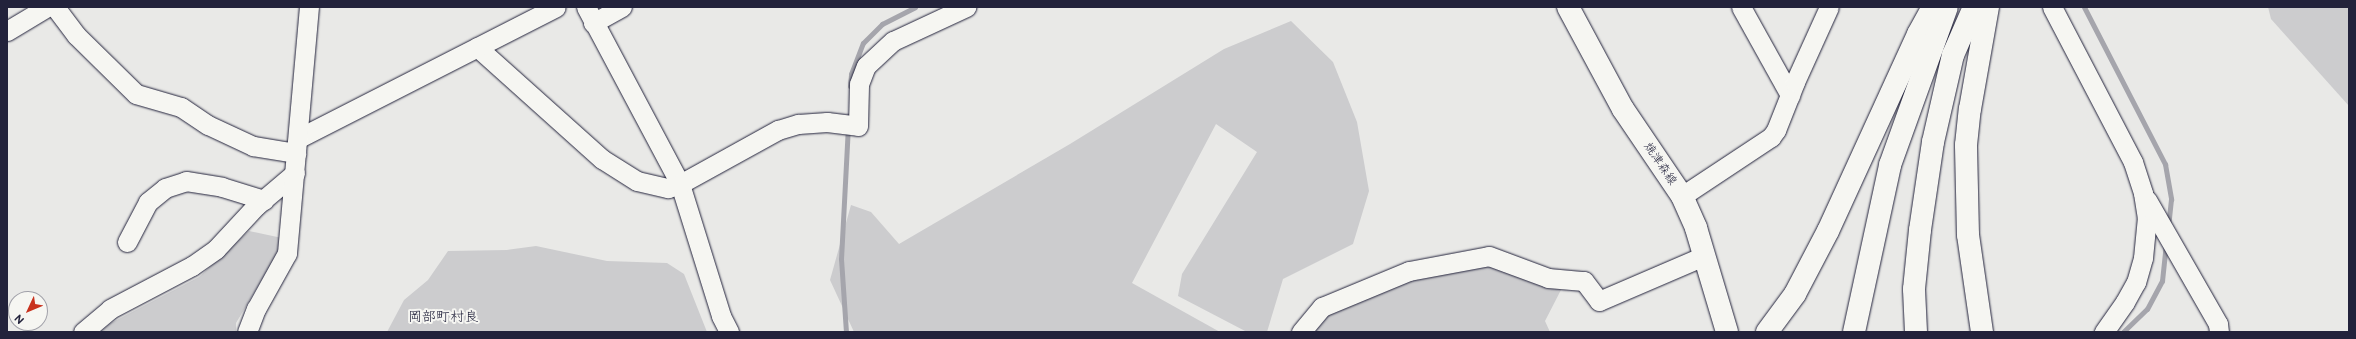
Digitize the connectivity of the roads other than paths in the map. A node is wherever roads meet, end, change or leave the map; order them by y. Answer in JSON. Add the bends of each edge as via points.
{"nodes":[{"id":1,"x":47,"y":7,"type":"edge"},
{"id":2,"x":55,"y":7,"type":"edge"},
{"id":3,"x":309,"y":7,"type":"edge"},
{"id":4,"x":556,"y":7,"type":"edge"},
{"id":5,"x":622,"y":7,"type":"edge"},
{"id":6,"x":966,"y":7,"type":"edge"},
{"id":7,"x":1568,"y":7,"type":"edge"},
{"id":8,"x":1741,"y":7,"type":"edge"},
{"id":9,"x":1829,"y":7,"type":"edge"},
{"id":10,"x":1933,"y":7,"type":"edge"},
{"id":11,"x":1947,"y":7,"type":"edge"},
{"id":12,"x":1974,"y":7,"type":"edge"},
{"id":13,"x":1988,"y":7,"type":"edge"},
{"id":14,"x":2052,"y":7,"type":"edge"},
{"id":15,"x":589,"y":15,"type":"edge"},
{"id":16,"x":7,"y":31,"type":"edge"},
{"id":17,"x":477,"y":47,"type":"junction"},
{"id":18,"x":1790,"y":95,"type":"junction"},
{"id":19,"x":298,"y":145,"type":"junction"},
{"id":20,"x":295,"y":173,"type":"junction"},
{"id":21,"x":680,"y":184,"type":"junction"},
{"id":22,"x":2143,"y":193,"type":"junction"},
{"id":23,"x":1682,"y":196,"type":"junction"},
{"id":24,"x":264,"y":200,"type":"junction"},
{"id":25,"x":127,"y":242,"type":"dead end"},
{"id":26,"x":1704,"y":256,"type":"junction"},
{"id":27,"x":83,"y":332,"type":"edge"},
{"id":28,"x":247,"y":332,"type":"edge"},
{"id":29,"x":729,"y":332,"type":"edge"},
{"id":30,"x":1301,"y":332,"type":"edge"},
{"id":31,"x":1727,"y":332,"type":"edge"},
{"id":32,"x":1767,"y":332,"type":"edge"},
{"id":33,"x":1854,"y":332,"type":"edge"},
{"id":34,"x":1916,"y":332,"type":"edge"},
{"id":35,"x":1982,"y":332,"type":"edge"},
{"id":36,"x":2104,"y":332,"type":"edge"},
{"id":37,"x":2219,"y":332,"type":"edge"}],
"edges":[{"from":1,"to":16,"type":"street"},
{"from":2,"to":19,"type":"street","via":[[76,35],[136,94],[181,107],[208,125],[254,146]]},
{"from":3,"to":19,"type":"street"},
{"from":4,"to":17,"type":"street"},
{"from":5,"to":15,"type":"street"},
{"from":6,"to":21,"type":"street","via":[[893,41],[870,61],[859,84],[858,126],[798,124],[778,130]]},
{"from":7,"to":23,"type":"main road","name":"焼津森線","via":[[1623,109]]},
{"from":8,"to":18,"type":"street"},
{"from":9,"to":18,"type":"street"},
{"from":10,"to":32,"type":"main road","via":[[1918,34],[1828,231],[1795,294]]},
{"from":11,"to":33,"type":"main road","via":[[1890,165]]},
{"from":12,"to":34,"type":"main road","via":[[1953,56],[1933,142],[1914,289]]},
{"from":13,"to":35,"type":"main road","via":[[1966,145],[1968,235]]},
{"from":14,"to":22,"type":"street","via":[[2133,162]]},
{"from":15,"to":21,"type":"street"},
{"from":17,"to":19,"type":"street"},
{"from":17,"to":21,"type":"street","via":[[602,159],[637,181],[668,188]]},
{"from":18,"to":23,"type":"street","via":[[1771,137]]},
{"from":19,"to":20,"type":"street"},
{"from":20,"to":24,"type":"street"},
{"from":20,"to":28,"type":"street","via":[[288,253],[256,309]]},
{"from":21,"to":29,"type":"street","via":[[721,316]]},
{"from":22,"to":36,"type":"street","via":[[2146,217],[2143,258],[2136,282],[2126,302]]},
{"from":22,"to":37,"type":"street","via":[[2218,324]]},
{"from":23,"to":26,"type":"main road","name":"焼津森線","via":[[1696,228]]},
{"from":24,"to":25,"type":"street","via":[[222,187],[186,181],[165,188],[148,202]]},
{"from":24,"to":27,"type":"street","via":[[216,249],[192,266],[110,309]]},
{"from":26,"to":30,"type":"street","via":[[1599,301],[1584,281],[1548,278],[1489,256],[1409,271],[1322,307]]},
{"from":26,"to":31,"type":"main road","name":"焼津森線"}]}
